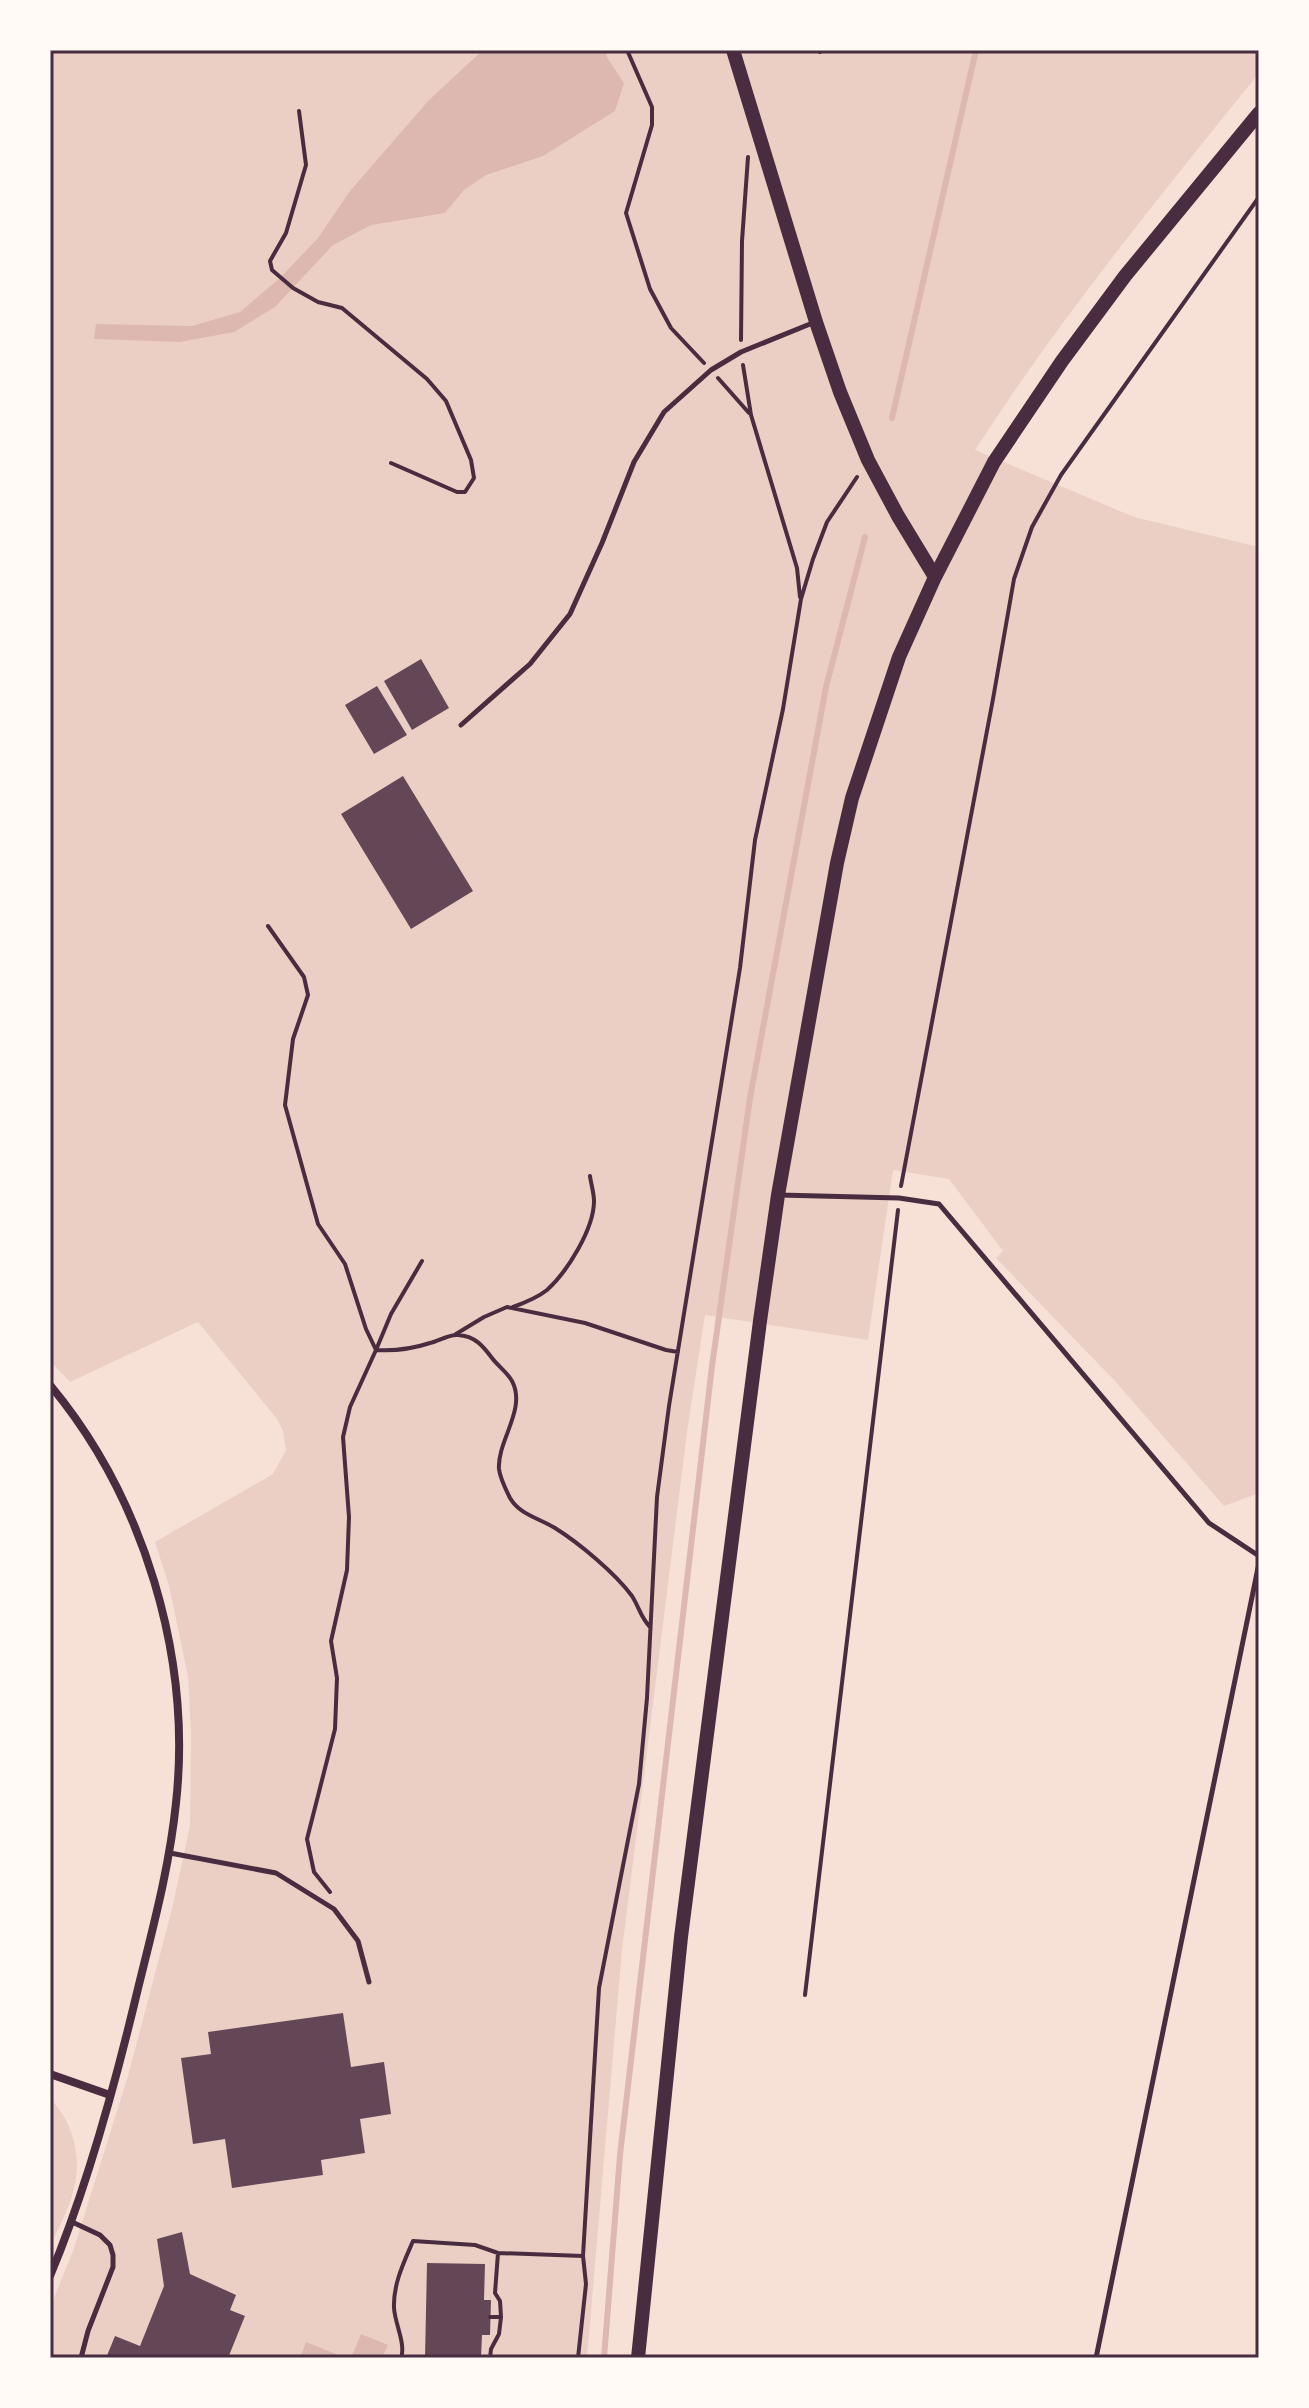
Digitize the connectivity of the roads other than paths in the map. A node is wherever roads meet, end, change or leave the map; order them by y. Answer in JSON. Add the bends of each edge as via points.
{"nodes":[{"id":1,"x":733,"y":50,"type":"edge"},
{"id":2,"x":1259,"y":113,"type":"edge"},
{"id":3,"x":816,"y":322,"type":"junction"},
{"id":4,"x":935,"y":577,"type":"junction"},
{"id":5,"x":461,"y":725,"type":"dead end"},
{"id":6,"x":778,"y":1195,"type":"junction"},
{"id":7,"x":50,"y":1385,"type":"edge"},
{"id":8,"x":1259,"y":1556,"type":"edge"},
{"id":9,"x":1259,"y":1563,"type":"edge"},
{"id":10,"x":170,"y":1853,"type":"junction"},
{"id":11,"x":369,"y":1982,"type":"dead end"},
{"id":12,"x":50,"y":2074,"type":"edge"},
{"id":13,"x":110,"y":2095,"type":"junction"},
{"id":14,"x":70,"y":2221,"type":"junction"},
{"id":15,"x":50,"y":2276,"type":"edge"},
{"id":16,"x":81,"y":2358,"type":"edge"},
{"id":17,"x":638,"y":2358,"type":"edge"},
{"id":18,"x":1096,"y":2358,"type":"edge"}],
"edges":[{"from":1,"to":3,"type":"street"},
{"from":2,"to":4,"type":"street","via":[[1062,361],[994,462]]},
{"from":3,"to":4,"type":"street","via":[[868,460]]},
{"from":3,"to":5,"type":"lane","via":[[741,352],[711,370],[664,412],[634,462],[570,614],[530,664]]},
{"from":4,"to":6,"type":"street","via":[[899,657],[852,798]]},
{"from":6,"to":8,"type":"lane","via":[[939,1204],[1209,1523]]},
{"from":6,"to":17,"type":"street","via":[[681,1937]]},
{"from":7,"to":10,"type":"street","via":[[107,1471],[156,1590],[178,1721]]},
{"from":9,"to":18,"type":"lane"},
{"from":10,"to":11,"type":"lane","via":[[276,1873],[334,1909],[358,1941]]},
{"from":10,"to":13,"type":"street"},
{"from":12,"to":13,"type":"street"},
{"from":13,"to":14,"type":"street"},
{"from":14,"to":15,"type":"street"},
{"from":14,"to":16,"type":"lane","via":[[100,2235],[113,2255]]}]}
